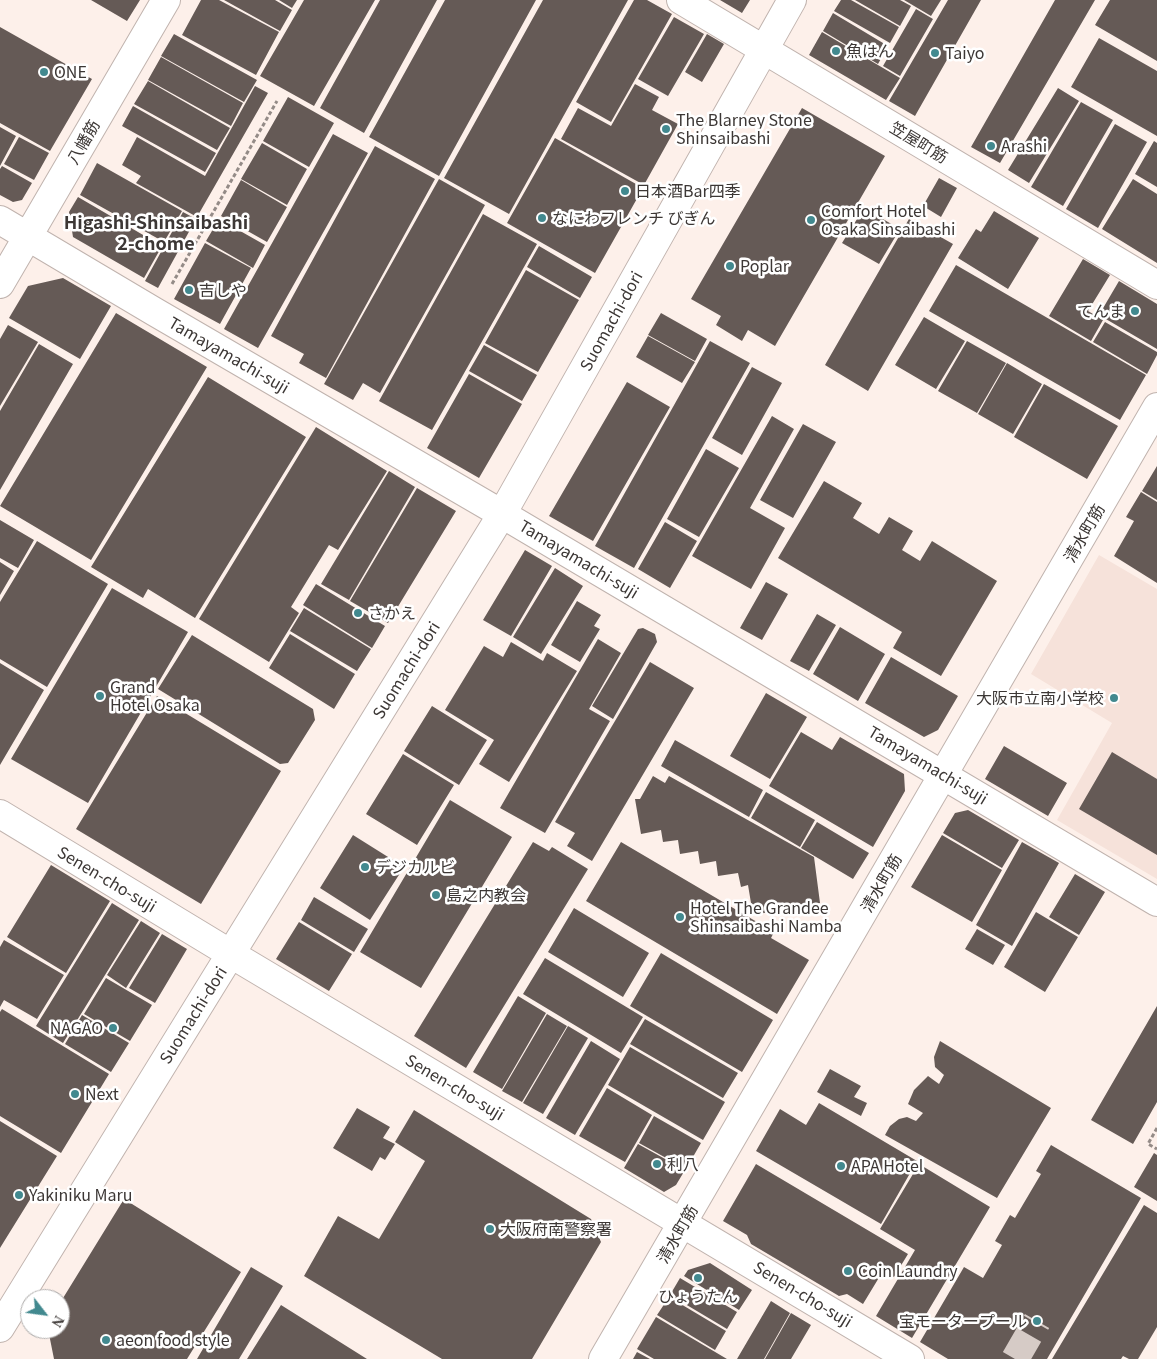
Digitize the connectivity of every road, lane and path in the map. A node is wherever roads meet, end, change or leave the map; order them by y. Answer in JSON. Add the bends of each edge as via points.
{"nodes":[{"id":1,"x":166,"y":0,"type":"edge"},
{"id":2,"x":681,"y":0,"type":"edge"},
{"id":3,"x":792,"y":0,"type":"edge"},
{"id":4,"x":764,"y":49,"type":"junction"},
{"id":5,"x":277,"y":101,"type":"dead end"},
{"id":6,"x":0,"y":220,"type":"edge"},
{"id":7,"x":28,"y":236,"type":"junction"},
{"id":8,"x":0,"y":284,"type":"edge"},
{"id":9,"x":1157,"y":285,"type":"edge"},
{"id":10,"x":155,"y":312,"type":"junction"},
{"id":11,"x":1157,"y":407,"type":"edge"},
{"id":12,"x":502,"y":514,"type":"junction"},
{"id":13,"x":944,"y":774,"type":"junction"},
{"id":14,"x":0,"y":814,"type":"edge"},
{"id":15,"x":1157,"y":902,"type":"edge"},
{"id":16,"x":231,"y":954,"type":"junction"},
{"id":17,"x":1157,"y":1128,"type":"edge"},
{"id":18,"x":1157,"y":1149,"type":"edge"},
{"id":19,"x":684,"y":1223,"type":"junction"},
{"id":20,"x":0,"y":1328,"type":"edge"},
{"id":21,"x":603,"y":1359,"type":"edge"},
{"id":22,"x":910,"y":1359,"type":"edge"}],
"edges":[{"from":1,"to":7,"type":"street","name":"八幡筋"},
{"from":2,"to":4,"type":"street","name":"笠屋町筋"},
{"from":3,"to":4,"type":"street","name":"Suomachi-dori"},
{"from":4,"to":9,"type":"street","name":"笠屋町筋"},
{"from":4,"to":12,"type":"street","name":"Suomachi-dori"},
{"from":5,"to":10,"type":"path"},
{"from":6,"to":7,"type":"street","name":"Tamayamachi-suji"},
{"from":7,"to":8,"type":"street","name":"八幡筋"},
{"from":7,"to":10,"type":"street","name":"Tamayamachi-suji"},
{"from":10,"to":12,"type":"street","name":"Tamayamachi-suji"},
{"from":11,"to":13,"type":"street","name":"清水町筋"},
{"from":12,"to":13,"type":"street","name":"Tamayamachi-suji"},
{"from":12,"to":16,"type":"street","name":"Suomachi-dori"},
{"from":13,"to":15,"type":"street","name":"Tamayamachi-suji"},
{"from":13,"to":19,"type":"street","name":"清水町筋"},
{"from":14,"to":16,"type":"street","name":"Senen-cho-suji"},
{"from":16,"to":19,"type":"street","name":"Senen-cho-suji"},
{"from":16,"to":20,"type":"street","name":"Suomachi-dori"},
{"from":17,"to":18,"type":"path","via":[[1148,1144]]},
{"from":19,"to":21,"type":"street","name":"清水町筋"},
{"from":19,"to":22,"type":"street","name":"Senen-cho-suji"}]}
